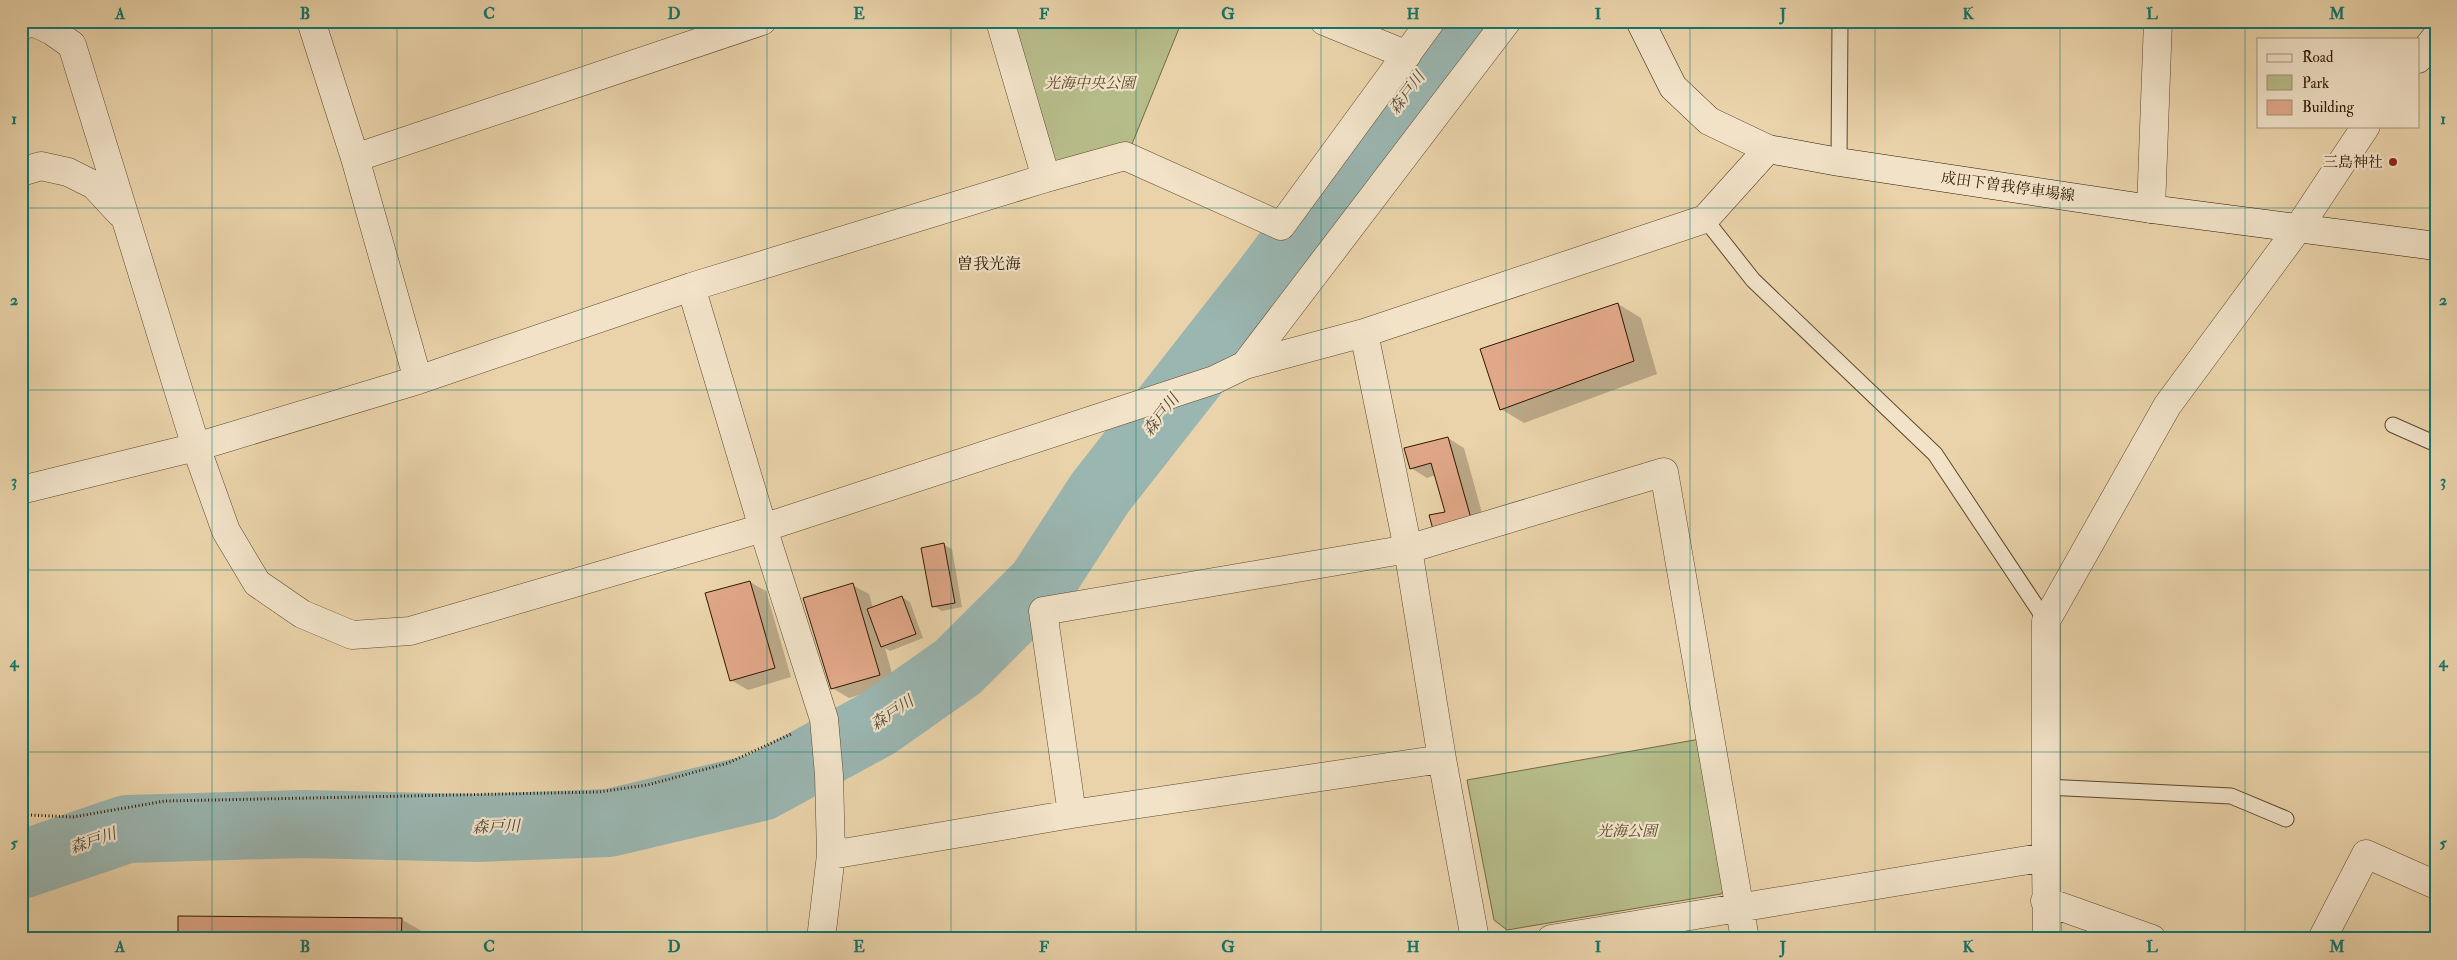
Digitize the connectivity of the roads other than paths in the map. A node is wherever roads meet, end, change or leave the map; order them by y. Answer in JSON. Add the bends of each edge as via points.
{"nodes":[{"id":1,"x":311,"y":21,"type":"edge"},
{"id":2,"x":762,"y":21,"type":"edge"},
{"id":3,"x":1000,"y":21,"type":"edge"},
{"id":4,"x":1324,"y":21,"type":"edge"},
{"id":5,"x":1431,"y":21,"type":"edge"},
{"id":6,"x":1507,"y":21,"type":"edge"},
{"id":7,"x":1640,"y":21,"type":"edge"},
{"id":8,"x":1840,"y":21,"type":"edge"},
{"id":9,"x":2158,"y":21,"type":"edge"},
{"id":10,"x":21,"y":26,"type":"edge"},
{"id":11,"x":2436,"y":37,"type":"edge"},
{"id":12,"x":1407,"y":55,"type":"junction"},
{"id":13,"x":2420,"y":57,"type":"edge"},
{"id":14,"x":2365,"y":128,"type":"edge"},
{"id":15,"x":1768,"y":148,"type":"junction"},
{"id":16,"x":355,"y":158,"type":"junction"},
{"id":17,"x":1839,"y":162,"type":"junction"},
{"id":18,"x":21,"y":172,"type":"edge"},
{"id":19,"x":1046,"y":178,"type":"junction"},
{"id":20,"x":2151,"y":209,"type":"junction"},
{"id":21,"x":123,"y":216,"type":"junction"},
{"id":22,"x":1705,"y":219,"type":"junction"},
{"id":23,"x":2299,"y":227,"type":"junction"},
{"id":24,"x":2436,"y":246,"type":"edge"},
{"id":25,"x":691,"y":287,"type":"junction"},
{"id":26,"x":1364,"y":333,"type":"junction"},
{"id":27,"x":1245,"y":365,"type":"junction"},
{"id":28,"x":418,"y":380,"type":"junction"},
{"id":29,"x":2393,"y":425,"type":"dead end"},
{"id":30,"x":2436,"y":444,"type":"edge"},
{"id":31,"x":196,"y":447,"type":"junction"},
{"id":32,"x":21,"y":490,"type":"edge"},
{"id":33,"x":763,"y":528,"type":"junction"},
{"id":34,"x":1408,"y":549,"type":"junction"},
{"id":35,"x":2046,"y":621,"type":"junction"},
{"id":36,"x":1442,"y":759,"type":"junction"},
{"id":37,"x":2046,"y":787,"type":"junction"},
{"id":38,"x":1072,"y":814,"type":"junction"},
{"id":39,"x":2286,"y":819,"type":"dead end"},
{"id":40,"x":831,"y":855,"type":"junction"},
{"id":41,"x":2046,"y":857,"type":"junction"},
{"id":42,"x":2436,"y":885,"type":"edge"},
{"id":43,"x":2045,"y":901,"type":"junction"},
{"id":44,"x":1739,"y":908,"type":"junction"},
{"id":45,"x":821,"y":939,"type":"edge"},
{"id":46,"x":1475,"y":939,"type":"edge"},
{"id":47,"x":1551,"y":939,"type":"edge"},
{"id":48,"x":1745,"y":939,"type":"edge"},
{"id":49,"x":2047,"y":939,"type":"edge"},
{"id":50,"x":2152,"y":939,"type":"edge"},
{"id":51,"x":2322,"y":939,"type":"edge"}],
"edges":[{"from":1,"to":16,"type":"street"},
{"from":2,"to":16,"type":"street"},
{"from":3,"to":19,"type":"street"},
{"from":4,"to":12,"type":"street"},
{"from":5,"to":12,"type":"street"},
{"from":6,"to":27,"type":"street"},
{"from":7,"to":15,"type":"street","name":"成田下曽我停車場線","via":[[1673,87],[1709,121]]},
{"from":8,"to":17,"type":"lane"},
{"from":9,"to":20,"type":"street"},
{"from":10,"to":21,"type":"street","via":[[33,22],[72,45]]},
{"from":11,"to":13,"type":"street"},
{"from":12,"to":19,"type":"street","via":[[1281,226],[1125,156]]},
{"from":14,"to":23,"type":"street"},
{"from":15,"to":17,"type":"street","name":"成田下曽我停車場線"},
{"from":15,"to":22,"type":"street"},
{"from":16,"to":28,"type":"street"},
{"from":17,"to":20,"type":"street","name":"成田下曽我停車場線"},
{"from":18,"to":21,"type":"street","via":[[40,166],[68,172],[94,185]]},
{"from":19,"to":25,"type":"street"},
{"from":20,"to":23,"type":"street","name":"成田下曽我停車場線"},
{"from":21,"to":31,"type":"street"},
{"from":22,"to":26,"type":"street"},
{"from":22,"to":35,"type":"lane","via":[[1753,280],[1935,454]]},
{"from":23,"to":24,"type":"street","name":"成田下曽我停車場線"},
{"from":23,"to":35,"type":"street","via":[[2167,406]]},
{"from":25,"to":28,"type":"street"},
{"from":25,"to":33,"type":"street"},
{"from":26,"to":27,"type":"street"},
{"from":26,"to":34,"type":"street"},
{"from":27,"to":33,"type":"street","via":[[1214,380]]},
{"from":28,"to":31,"type":"street"},
{"from":29,"to":30,"type":"lane"},
{"from":31,"to":32,"type":"street"},
{"from":31,"to":33,"type":"street","via":[[226,531],[257,583],[302,614],[352,635],[410,631]]},
{"from":33,"to":40,"type":"street","via":[[824,724]]},
{"from":34,"to":36,"type":"street"},
{"from":34,"to":38,"type":"street","via":[[1043,610]]},
{"from":34,"to":44,"type":"street","via":[[1664,472]]},
{"from":35,"to":37,"type":"street"},
{"from":36,"to":38,"type":"street"},
{"from":36,"to":46,"type":"street"},
{"from":37,"to":39,"type":"lane","via":[[2231,796]]},
{"from":37,"to":41,"type":"street"},
{"from":38,"to":40,"type":"street"},
{"from":40,"to":45,"type":"street"},
{"from":41,"to":43,"type":"street"},
{"from":41,"to":44,"type":"street"},
{"from":42,"to":51,"type":"street","via":[[2366,854]]},
{"from":43,"to":49,"type":"street"},
{"from":43,"to":50,"type":"street"},
{"from":44,"to":47,"type":"street"},
{"from":44,"to":48,"type":"street"}]}
